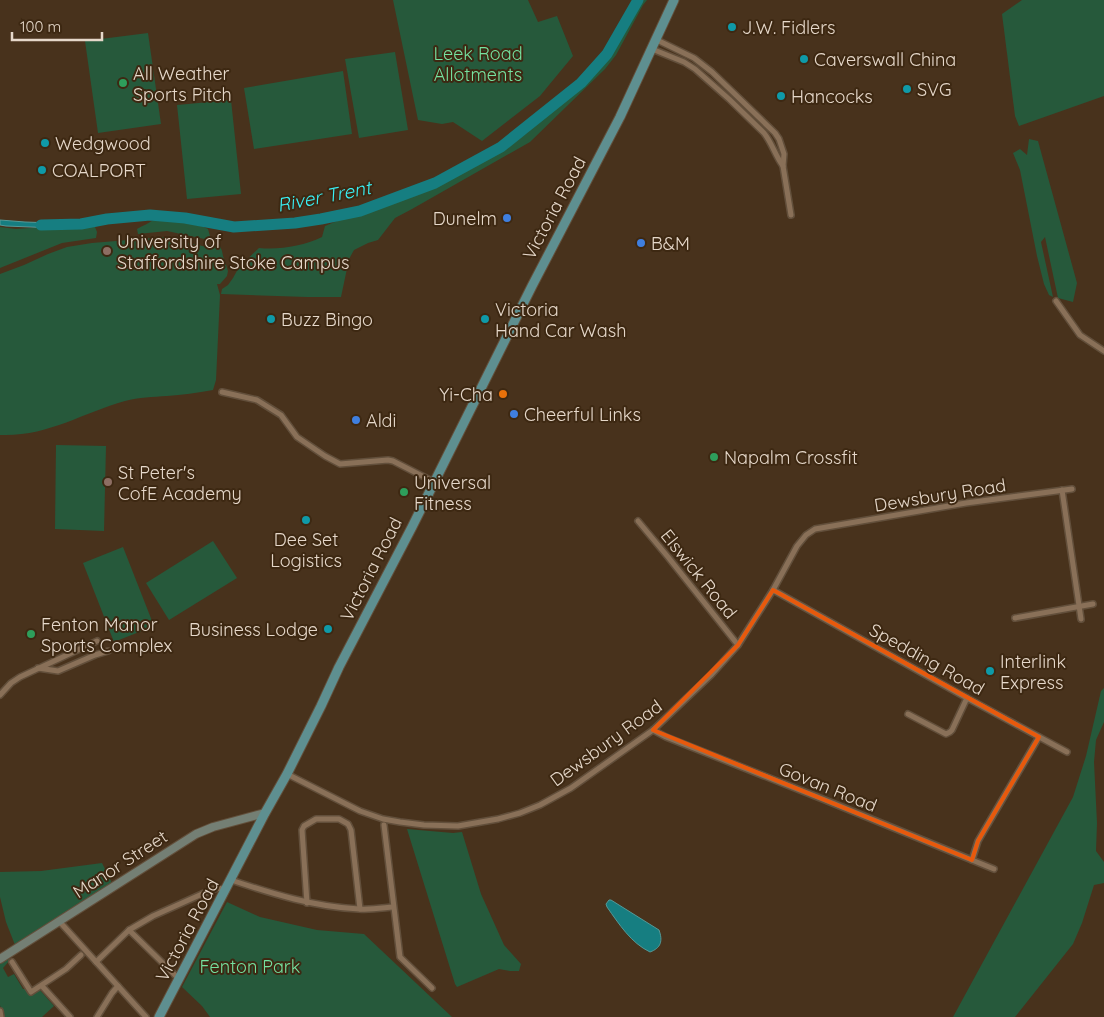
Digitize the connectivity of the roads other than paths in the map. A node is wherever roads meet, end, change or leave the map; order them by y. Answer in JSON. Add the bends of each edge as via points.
{"nodes":[{"id":1,"x":674,"y":0,"type":"edge"},
{"id":2,"x":657,"y":40,"type":"junction"},
{"id":3,"x":652,"y":49,"type":"junction"},
{"id":4,"x":783,"y":166,"type":"junction"},
{"id":5,"x":791,"y":215,"type":"dead end"},
{"id":6,"x":1056,"y":301,"type":"dead end"},
{"id":7,"x":1104,"y":351,"type":"edge"},
{"id":8,"x":222,"y":392,"type":"dead end"},
{"id":9,"x":434,"y":482,"type":"junction"},
{"id":10,"x":1072,"y":489,"type":"dead end"},
{"id":11,"x":1062,"y":490,"type":"junction"},
{"id":12,"x":638,"y":521,"type":"dead end"},
{"id":13,"x":773,"y":590,"type":"junction"},
{"id":14,"x":1093,"y":604,"type":"dead end"},
{"id":15,"x":1080,"y":607,"type":"junction"},
{"id":16,"x":1015,"y":618,"type":"dead end"},
{"id":17,"x":1081,"y":619,"type":"dead end"},
{"id":18,"x":97,"y":641,"type":"dead end"},
{"id":19,"x":738,"y":645,"type":"junction"},
{"id":20,"x":108,"y":651,"type":"dead end"},
{"id":21,"x":38,"y":668,"type":"junction"},
{"id":22,"x":0,"y":694,"type":"edge"},
{"id":23,"x":968,"y":698,"type":"junction"},
{"id":24,"x":908,"y":714,"type":"dead end"},
{"id":25,"x":652,"y":730,"type":"junction"},
{"id":26,"x":1039,"y":737,"type":"junction"},
{"id":27,"x":1067,"y":752,"type":"dead end"},
{"id":28,"x":287,"y":774,"type":"junction"},
{"id":29,"x":265,"y":813,"type":"junction"},
{"id":30,"x":384,"y":825,"type":"dead end"},
{"id":31,"x":972,"y":860,"type":"junction"},
{"id":32,"x":994,"y":869,"type":"dead end"},
{"id":33,"x":231,"y":880,"type":"junction"},
{"id":34,"x":226,"y":890,"type":"junction"},
{"id":35,"x":307,"y":903,"type":"junction"},
{"id":36,"x":393,"y":907,"type":"junction"},
{"id":37,"x":360,"y":909,"type":"junction"},
{"id":38,"x":60,"y":922,"type":"junction"},
{"id":39,"x":129,"y":930,"type":"junction"},
{"id":40,"x":70,"y":954,"type":"dead end"},
{"id":41,"x":81,"y":955,"type":"dead end"},
{"id":42,"x":0,"y":959,"type":"edge"},
{"id":43,"x":75,"y":961,"type":"junction"},
{"id":44,"x":96,"y":962,"type":"junction"},
{"id":45,"x":8,"y":971,"type":"dead end"},
{"id":46,"x":179,"y":979,"type":"junction"},
{"id":47,"x":42,"y":986,"type":"junction"},
{"id":48,"x":118,"y":986,"type":"junction"},
{"id":49,"x":432,"y":988,"type":"dead end"},
{"id":50,"x":0,"y":1011,"type":"edge"},
{"id":51,"x":1,"y":1017,"type":"edge"},
{"id":52,"x":70,"y":1017,"type":"edge"},
{"id":53,"x":97,"y":1017,"type":"edge"},
{"id":54,"x":146,"y":1017,"type":"edge"},
{"id":55,"x":159,"y":1017,"type":"edge"}],
"edges":[{"from":1,"to":2,"type":"main road","name":"Victoria Road"},
{"from":2,"to":3,"type":"main road","name":"Victoria Road"},
{"from":2,"to":4,"type":"street","via":[[694,58],[770,127],[783,148]]},
{"from":3,"to":4,"type":"street","via":[[684,62],[709,80],[764,133]]},
{"from":3,"to":9,"type":"main road","name":"Victoria Road"},
{"from":4,"to":5,"type":"street"},
{"from":6,"to":7,"type":"street","via":[[1080,334]]},
{"from":8,"to":9,"type":"street","via":[[257,400],[281,415],[297,437],[340,464],[388,460]]},
{"from":9,"to":28,"type":"main road","name":"Victoria Road"},
{"from":10,"to":11,"type":"street","name":"Dewsbury Road"},
{"from":11,"to":13,"type":"street","name":"Dewsbury Road","via":[[815,529],[797,546]]},
{"from":11,"to":15,"type":"street"},
{"from":12,"to":19,"type":"street","name":"Elswick Road"},
{"from":13,"to":19,"type":"street","name":"Dewsbury Road"},
{"from":13,"to":23,"type":"street","name":"Spedding Road"},
{"from":14,"to":15,"type":"street"},
{"from":15,"to":16,"type":"street"},
{"from":15,"to":17,"type":"street"},
{"from":18,"to":21,"type":"street"},
{"from":19,"to":25,"type":"street","name":"Dewsbury Road"},
{"from":20,"to":21,"type":"street","via":[[58,671]]},
{"from":21,"to":22,"type":"street","via":[[16,679]]},
{"from":23,"to":24,"type":"street","via":[[952,730],[946,734]]},
{"from":23,"to":26,"type":"street","name":"Spedding Road"},
{"from":25,"to":28,"type":"street","name":"Dewsbury Road","via":[[571,788],[540,805],[498,819],[458,826],[382,819]]},
{"from":25,"to":31,"type":"street","name":"Govan Road"},
{"from":26,"to":27,"type":"street","name":"Spedding Road"},
{"from":26,"to":31,"type":"street","via":[[978,841]]},
{"from":28,"to":29,"type":"main road","name":"Victoria Road"},
{"from":29,"to":33,"type":"main road","name":"Victoria Road"},
{"from":29,"to":38,"type":"street","name":"Manor Street","via":[[196,834]]},
{"from":30,"to":36,"type":"street"},
{"from":31,"to":32,"type":"street","name":"Govan Road"},
{"from":33,"to":34,"type":"main road","name":"Victoria Road"},
{"from":33,"to":35,"type":"street"},
{"from":34,"to":39,"type":"street","via":[[211,890]]},
{"from":34,"to":46,"type":"main road","name":"Victoria Road"},
{"from":35,"to":37,"type":"street"},
{"from":35,"to":37,"type":"street","via":[[302,830],[316,819],[339,818],[352,830]]},
{"from":36,"to":37,"type":"street"},
{"from":36,"to":49,"type":"street","via":[[400,957]]},
{"from":38,"to":42,"type":"street","name":"Manor Street"},
{"from":38,"to":44,"type":"street"},
{"from":39,"to":44,"type":"street"},
{"from":39,"to":46,"type":"street"},
{"from":40,"to":43,"type":"street"},
{"from":41,"to":43,"type":"street"},
{"from":43,"to":47,"type":"street"},
{"from":44,"to":48,"type":"street"},
{"from":45,"to":47,"type":"street","via":[[14,964],[31,992]]},
{"from":46,"to":55,"type":"main road","name":"Victoria Road"},
{"from":47,"to":52,"type":"street"},
{"from":48,"to":53,"type":"street"},
{"from":48,"to":54,"type":"street"},
{"from":50,"to":51,"type":"street"}]}
